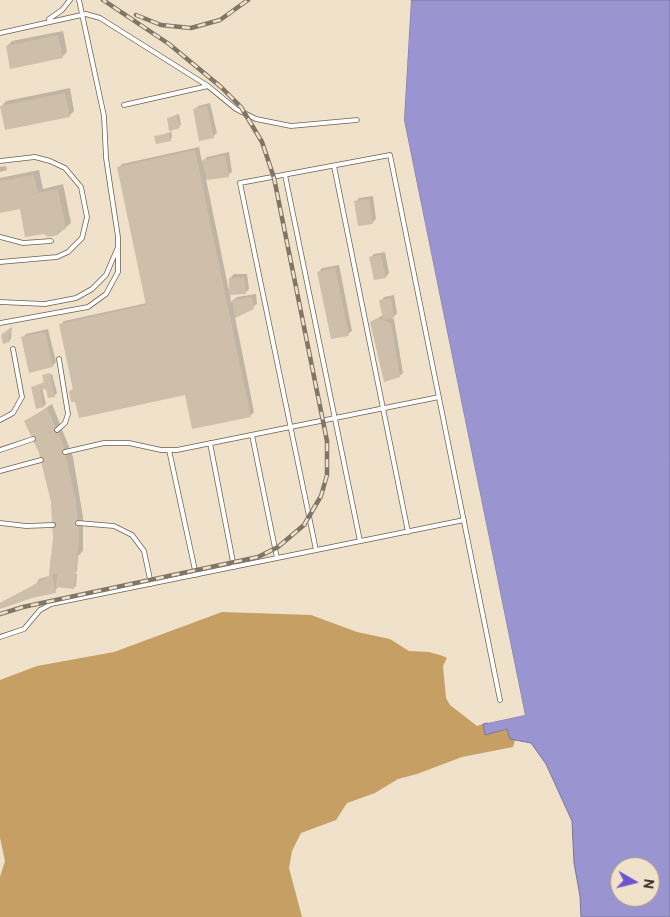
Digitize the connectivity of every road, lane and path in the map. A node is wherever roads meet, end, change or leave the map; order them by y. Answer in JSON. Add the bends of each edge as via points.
{"nodes":[{"id":1,"x":70,"y":0,"type":"edge"},
{"id":2,"x":79,"y":0,"type":"edge"},
{"id":3,"x":82,"y":13,"type":"junction"},
{"id":4,"x":45,"y":21,"type":"junction"},
{"id":5,"x":0,"y":33,"type":"edge"},
{"id":6,"x":208,"y":86,"type":"junction"},
{"id":7,"x":124,"y":105,"type":"dead end"},
{"id":8,"x":357,"y":120,"type":"dead end"},
{"id":9,"x":0,"y":160,"type":"edge"},
{"id":10,"x":334,"y":166,"type":"junction"},
{"id":11,"x":285,"y":175,"type":"junction"},
{"id":12,"x":0,"y":237,"type":"edge"},
{"id":13,"x":118,"y":237,"type":"junction"},
{"id":14,"x":51,"y":241,"type":"dead end"},
{"id":15,"x":0,"y":262,"type":"edge"},
{"id":16,"x":0,"y":302,"type":"edge"},
{"id":17,"x":0,"y":323,"type":"edge"},
{"id":18,"x":14,"y":349,"type":"dead end"},
{"id":19,"x":58,"y":360,"type":"dead end"},
{"id":20,"x":439,"y":397,"type":"junction"},
{"id":21,"x":383,"y":408,"type":"junction"},
{"id":22,"x":335,"y":418,"type":"junction"},
{"id":23,"x":0,"y":420,"type":"edge"},
{"id":24,"x":290,"y":427,"type":"junction"},
{"id":25,"x":57,"y":430,"type":"dead end"},
{"id":26,"x":252,"y":435,"type":"junction"},
{"id":27,"x":33,"y":440,"type":"dead end"},
{"id":28,"x":210,"y":443,"type":"junction"},
{"id":29,"x":0,"y":450,"type":"edge"},
{"id":30,"x":169,"y":450,"type":"junction"},
{"id":31,"x":65,"y":452,"type":"dead end"},
{"id":32,"x":41,"y":460,"type":"dead end"},
{"id":33,"x":0,"y":471,"type":"edge"},
{"id":34,"x":464,"y":520,"type":"junction"},
{"id":35,"x":0,"y":522,"type":"edge"},
{"id":36,"x":78,"y":523,"type":"dead end"},
{"id":37,"x":53,"y":525,"type":"dead end"},
{"id":38,"x":408,"y":532,"type":"junction"},
{"id":39,"x":360,"y":541,"type":"junction"},
{"id":40,"x":316,"y":550,"type":"junction"},
{"id":41,"x":276,"y":558,"type":"junction"},
{"id":42,"x":234,"y":567,"type":"junction"},
{"id":43,"x":196,"y":575,"type":"junction"},
{"id":44,"x":151,"y":584,"type":"junction"},
{"id":45,"x":0,"y":637,"type":"edge"},
{"id":46,"x":500,"y":700,"type":"dead end"}],
"edges":[{"from":1,"to":4,"type":"lane"},
{"from":2,"to":3,"type":"lane"},
{"from":3,"to":4,"type":"lane"},
{"from":3,"to":6,"type":"lane","via":[[100,18]]},
{"from":3,"to":13,"type":"lane","via":[[102,105]]},
{"from":4,"to":5,"type":"lane"},
{"from":6,"to":7,"type":"lane"},
{"from":6,"to":8,"type":"lane","via":[[236,109],[267,122],[303,126]]},
{"from":9,"to":15,"type":"lane","via":[[35,157],[65,168],[81,187],[87,217],[82,238],[68,252],[57,257]]},
{"from":10,"to":11,"type":"lane"},
{"from":10,"to":20,"type":"lane","via":[[390,155]]},
{"from":10,"to":21,"type":"lane"},
{"from":11,"to":22,"type":"lane"},
{"from":11,"to":24,"type":"lane","via":[[240,183]]},
{"from":12,"to":14,"type":"lane","via":[[23,243]]},
{"from":13,"to":16,"type":"lane","via":[[111,267],[85,294],[45,304]]},
{"from":13,"to":17,"type":"lane","via":[[119,264],[115,280],[94,304],[74,311]]},
{"from":18,"to":23,"type":"lane","via":[[22,397],[17,410]]},
{"from":19,"to":25,"type":"lane","via":[[68,409],[65,423]]},
{"from":20,"to":21,"type":"lane"},
{"from":20,"to":34,"type":"lane"},
{"from":21,"to":22,"type":"lane"},
{"from":21,"to":38,"type":"lane"},
{"from":22,"to":24,"type":"lane"},
{"from":22,"to":39,"type":"lane"},
{"from":24,"to":26,"type":"lane"},
{"from":24,"to":40,"type":"lane"},
{"from":26,"to":28,"type":"lane"},
{"from":26,"to":41,"type":"lane"},
{"from":27,"to":29,"type":"lane"},
{"from":28,"to":30,"type":"lane"},
{"from":28,"to":42,"type":"lane"},
{"from":30,"to":31,"type":"lane","via":[[129,442],[104,443]]},
{"from":30,"to":43,"type":"lane"},
{"from":32,"to":33,"type":"lane"},
{"from":34,"to":38,"type":"lane"},
{"from":34,"to":46,"type":"lane"},
{"from":35,"to":37,"type":"lane","via":[[26,526]]},
{"from":36,"to":44,"type":"lane","via":[[114,526],[132,535],[144,552]]},
{"from":38,"to":39,"type":"lane"},
{"from":39,"to":40,"type":"lane"},
{"from":40,"to":41,"type":"lane"},
{"from":41,"to":42,"type":"lane"},
{"from":42,"to":43,"type":"lane"},
{"from":43,"to":44,"type":"lane"},
{"from":44,"to":45,"type":"lane","via":[[47,606],[24,629]]}]}
